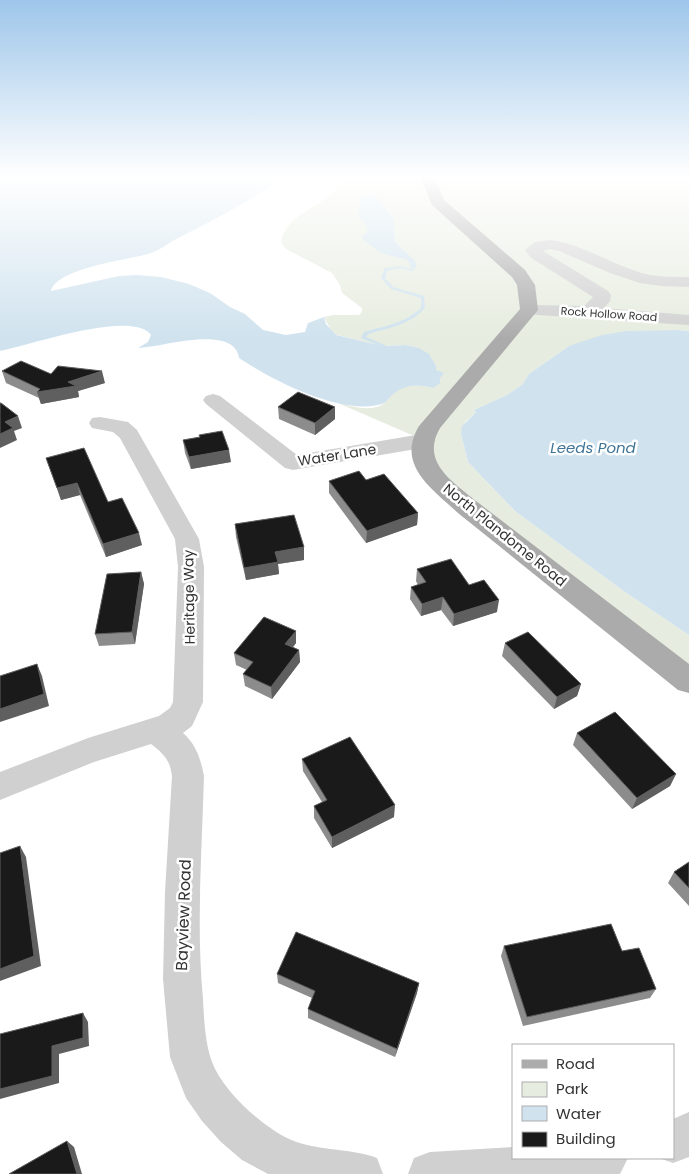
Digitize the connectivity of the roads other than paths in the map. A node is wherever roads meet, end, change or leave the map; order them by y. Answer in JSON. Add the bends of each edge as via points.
{"nodes":[{"id":1,"x":470,"y":231,"type":"edge"},
{"id":2,"x":689,"y":282,"type":"edge"},
{"id":3,"x":529,"y":310,"type":"junction"},
{"id":4,"x":588,"y":312,"type":"junction"},
{"id":5,"x":689,"y":320,"type":"edge"},
{"id":6,"x":213,"y":400,"type":"dead end"},
{"id":7,"x":100,"y":423,"type":"dead end"},
{"id":8,"x":422,"y":440,"type":"junction"},
{"id":9,"x":689,"y":681,"type":"edge"},
{"id":10,"x":156,"y":730,"type":"junction"},
{"id":11,"x":0,"y":786,"type":"edge"},
{"id":12,"x":689,"y":1133,"type":"edge"},
{"id":13,"x":674,"y":1141,"type":"edge"},
{"id":14,"x":599,"y":1159,"type":"edge"},
{"id":15,"x":361,"y":1174,"type":"edge"},
{"id":16,"x":430,"y":1174,"type":"edge"}],
"edges":[{"from":1,"to":3,"type":"main road","via":[[519,274],[526,285]]},
{"from":2,"to":4,"type":"street","via":[[647,279],[558,245],[535,248],[536,254],[602,295],[601,301]]},
{"from":3,"to":4,"type":"street","name":"Rock Hollow Road"},
{"from":3,"to":8,"type":"main road","via":[[430,426]]},
{"from":4,"to":5,"type":"street","name":"Rock Hollow Road"},
{"from":6,"to":8,"type":"street","name":"Water Lane","via":[[293,463]]},
{"from":7,"to":10,"type":"street","name":"Heritage Way","via":[[120,427],[130,435],[184,531],[189,547],[188,702],[181,717]]},
{"from":8,"to":9,"type":"main road","name":"North Plandome Road","via":[[423,460],[436,479],[467,507]]},
{"from":10,"to":11,"type":"street","via":[[88,750]]},
{"from":10,"to":15,"type":"street","name":"Bayview Road","via":[[180,749],[187,770],[181,972],[187,1039],[195,1072],[236,1128],[270,1152],[312,1168]]},
{"from":12,"to":13,"type":"street"},
{"from":14,"to":16,"type":"street","via":[[532,1168]]}]}
